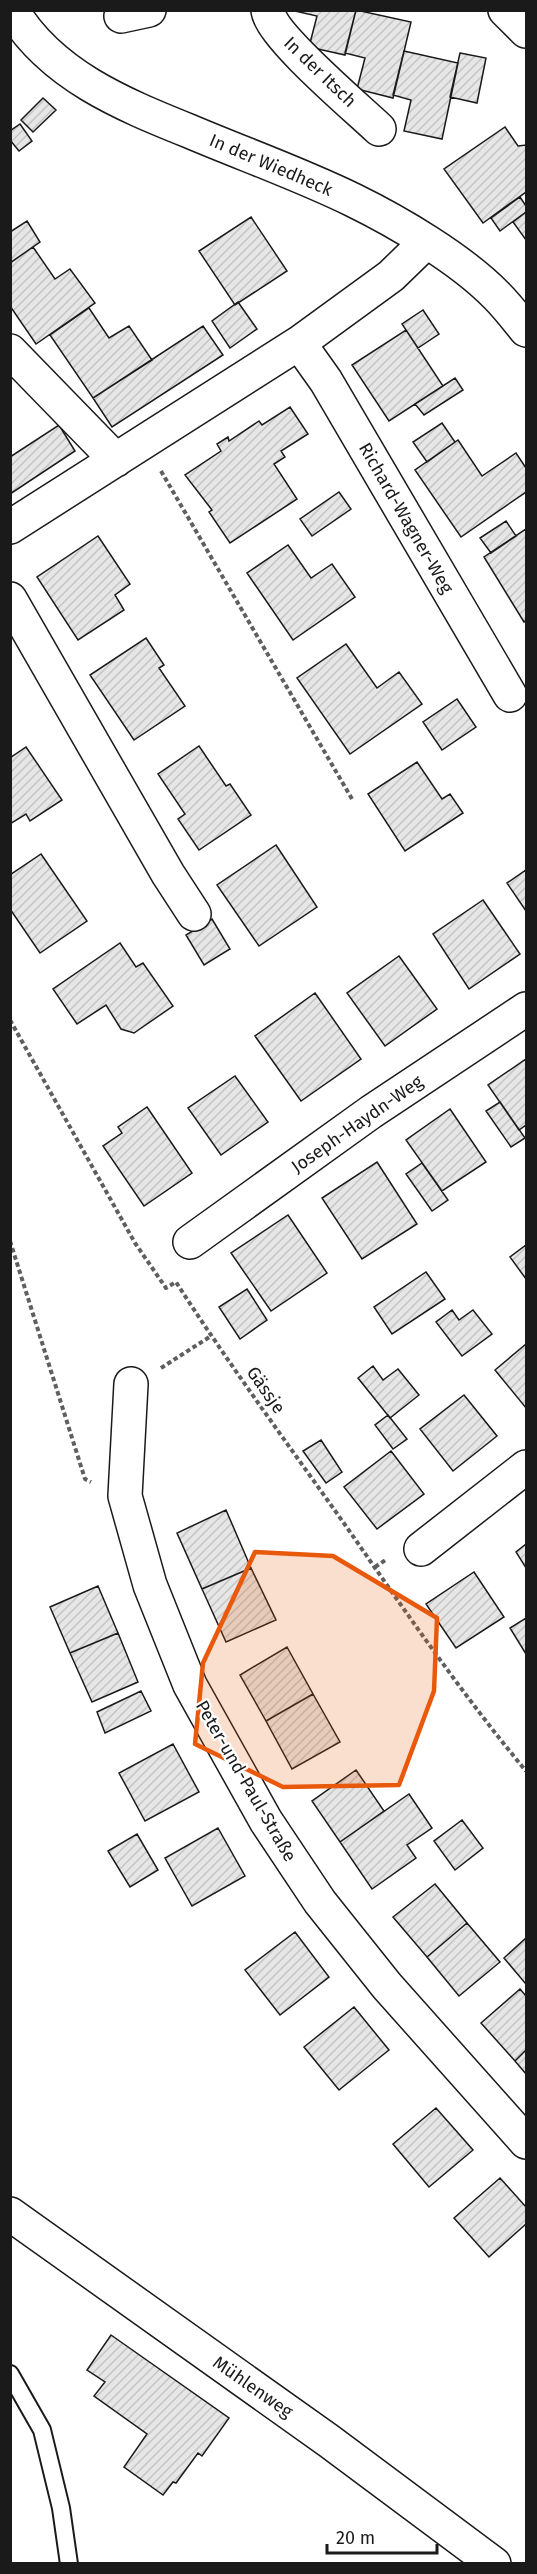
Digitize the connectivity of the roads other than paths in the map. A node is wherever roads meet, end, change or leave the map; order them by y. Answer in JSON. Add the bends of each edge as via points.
{"nodes":[{"id":1,"x":12,"y":10,"type":"edge"},
{"id":2,"x":268,"y":10,"type":"edge"},
{"id":3,"x":505,"y":10,"type":"edge"},
{"id":4,"x":526,"y":31,"type":"edge"},
{"id":5,"x":379,"y":129,"type":"dead end"},
{"id":6,"x":426,"y":242,"type":"junction"},
{"id":7,"x":526,"y":330,"type":"edge"},
{"id":8,"x":299,"y":343,"type":"junction"},
{"id":9,"x":10,"y":351,"type":"edge"},
{"id":10,"x":116,"y":460,"type":"junction"},
{"id":11,"x":10,"y":527,"type":"edge"},
{"id":12,"x":10,"y":599,"type":"edge"},
{"id":13,"x":510,"y":695,"type":"dead end"},
{"id":14,"x":194,"y":914,"type":"dead end"},
{"id":15,"x":526,"y":1009,"type":"edge"},
{"id":16,"x":190,"y":1242,"type":"dead end"},
{"id":17,"x":141,"y":1379,"type":"road end"},
{"id":18,"x":526,"y":1467,"type":"edge"},
{"id":19,"x":421,"y":1549,"type":"dead end"},
{"id":20,"x":526,"y":2142,"type":"edge"},
{"id":21,"x":10,"y":2214,"type":"edge"},
{"id":22,"x":10,"y":2374,"type":"edge"},
{"id":23,"x":69,"y":2564,"type":"edge"},
{"id":24,"x":494,"y":2564,"type":"edge"}],
"edges":[{"from":1,"to":6,"type":"street","name":"In der Wiedheck","via":[[50,57],[83,83],[353,200]]},
{"from":2,"to":5,"type":"street","name":"In der Itsch","via":[[268,18],[283,38]]},
{"from":3,"to":4,"type":"street"},
{"from":6,"to":7,"type":"street","name":"In der Wiedheck","via":[[495,294]]},
{"from":6,"to":8,"type":"street","via":[[391,276]]},
{"from":8,"to":10,"type":"street"},
{"from":8,"to":13,"type":"street","name":"Richard-Wagner-Weg","via":[[326,381]]},
{"from":9,"to":10,"type":"street"},
{"from":10,"to":11,"type":"street"},
{"from":12,"to":14,"type":"street"},
{"from":15,"to":16,"type":"street","name":"Joseph-Haydn-Weg","via":[[371,1112]]},
{"from":17,"to":20,"type":"street","name":"Peter-und-Paul-Straße","via":[[125,1496],[150,1585],[190,1685],[266,1821],[320,1902],[387,1986]]},
{"from":18,"to":19,"type":"street"},
{"from":21,"to":24,"type":"street","name":"Mühlenweg"},
{"from":22,"to":23,"type":"lane","via":[[42,2430],[61,2508]]}]}
